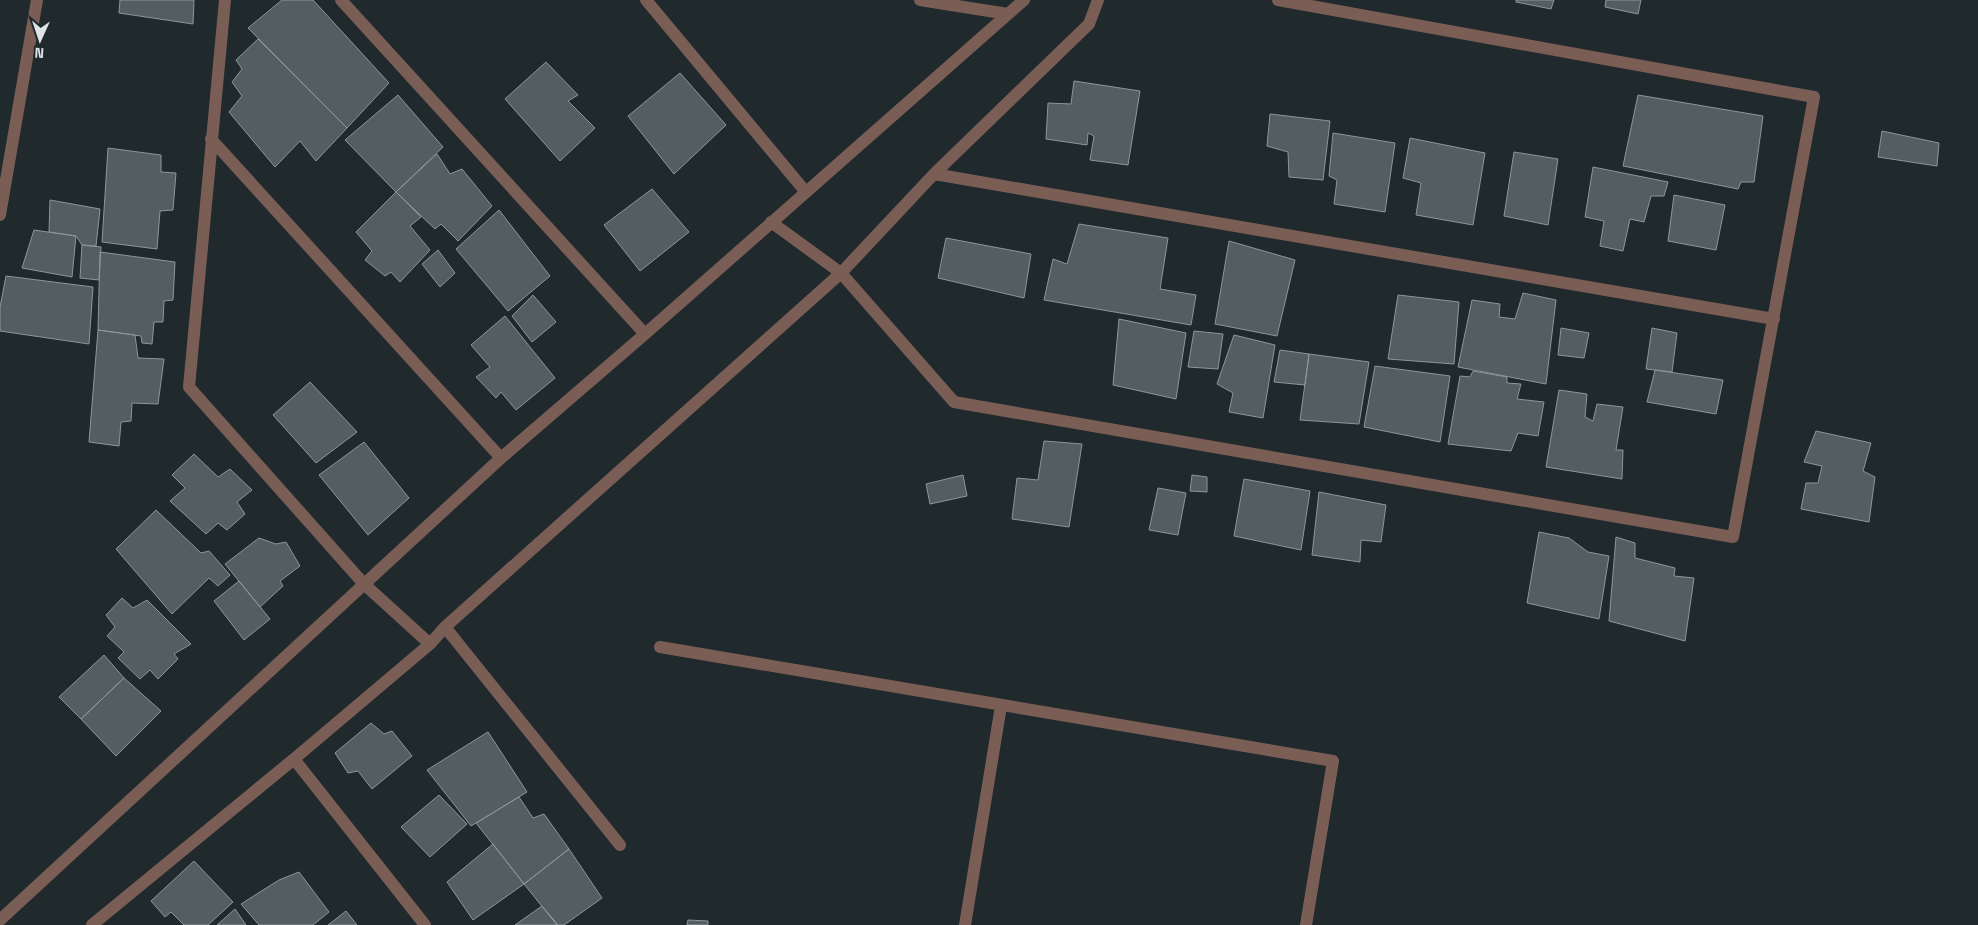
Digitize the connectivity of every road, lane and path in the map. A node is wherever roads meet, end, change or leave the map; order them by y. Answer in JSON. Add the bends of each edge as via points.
{"nodes":[{"id":1,"x":37,"y":0,"type":"edge"},
{"id":2,"x":225,"y":0,"type":"edge"},
{"id":3,"x":341,"y":0,"type":"edge"},
{"id":4,"x":646,"y":0,"type":"edge"},
{"id":5,"x":920,"y":0,"type":"edge"},
{"id":6,"x":1024,"y":0,"type":"edge"},
{"id":7,"x":1098,"y":0,"type":"edge"},
{"id":8,"x":1278,"y":0,"type":"edge"},
{"id":9,"x":1008,"y":14,"type":"junction"},
{"id":10,"x":211,"y":139,"type":"junction"},
{"id":11,"x":934,"y":174,"type":"junction"},
{"id":12,"x":805,"y":191,"type":"junction"},
{"id":13,"x":0,"y":215,"type":"edge"},
{"id":14,"x":771,"y":222,"type":"junction"},
{"id":15,"x":841,"y":273,"type":"junction"},
{"id":16,"x":1774,"y":319,"type":"junction"},
{"id":17,"x":645,"y":334,"type":"junction"},
{"id":18,"x":501,"y":458,"type":"junction"},
{"id":19,"x":364,"y":584,"type":"junction"},
{"id":20,"x":446,"y":627,"type":"junction"},
{"id":21,"x":430,"y":644,"type":"junction"},
{"id":22,"x":660,"y":647,"type":"dead end"},
{"id":23,"x":1001,"y":706,"type":"junction"},
{"id":24,"x":294,"y":759,"type":"junction"},
{"id":25,"x":620,"y":845,"type":"dead end"},
{"id":26,"x":0,"y":921,"type":"edge"},
{"id":27,"x":2,"y":925,"type":"edge"},
{"id":28,"x":92,"y":925,"type":"edge"},
{"id":29,"x":425,"y":925,"type":"edge"},
{"id":30,"x":965,"y":925,"type":"edge"},
{"id":31,"x":1306,"y":925,"type":"edge"}],
"edges":[{"from":1,"to":13,"type":"street"},
{"from":2,"to":10,"type":"street"},
{"from":3,"to":17,"type":"street"},
{"from":4,"to":12,"type":"street"},
{"from":5,"to":9,"type":"street"},
{"from":6,"to":9,"type":"street"},
{"from":7,"to":11,"type":"street","via":[[1089,24]]},
{"from":8,"to":16,"type":"street","via":[[1814,97]]},
{"from":9,"to":12,"type":"street"},
{"from":10,"to":18,"type":"street"},
{"from":10,"to":19,"type":"street","via":[[189,388]]},
{"from":11,"to":15,"type":"street"},
{"from":11,"to":16,"type":"street"},
{"from":12,"to":14,"type":"street"},
{"from":14,"to":15,"type":"street"},
{"from":14,"to":17,"type":"street"},
{"from":15,"to":16,"type":"street","via":[[954,402],[1733,537]]},
{"from":15,"to":20,"type":"street"},
{"from":17,"to":18,"type":"street"},
{"from":18,"to":19,"type":"street"},
{"from":19,"to":21,"type":"street"},
{"from":19,"to":26,"type":"street"},
{"from":20,"to":21,"type":"street"},
{"from":20,"to":25,"type":"street"},
{"from":21,"to":24,"type":"street"},
{"from":22,"to":23,"type":"street"},
{"from":23,"to":30,"type":"street"},
{"from":23,"to":31,"type":"street","via":[[1333,761]]},
{"from":24,"to":28,"type":"street"},
{"from":24,"to":29,"type":"street"},
{"from":26,"to":27,"type":"street"}]}
